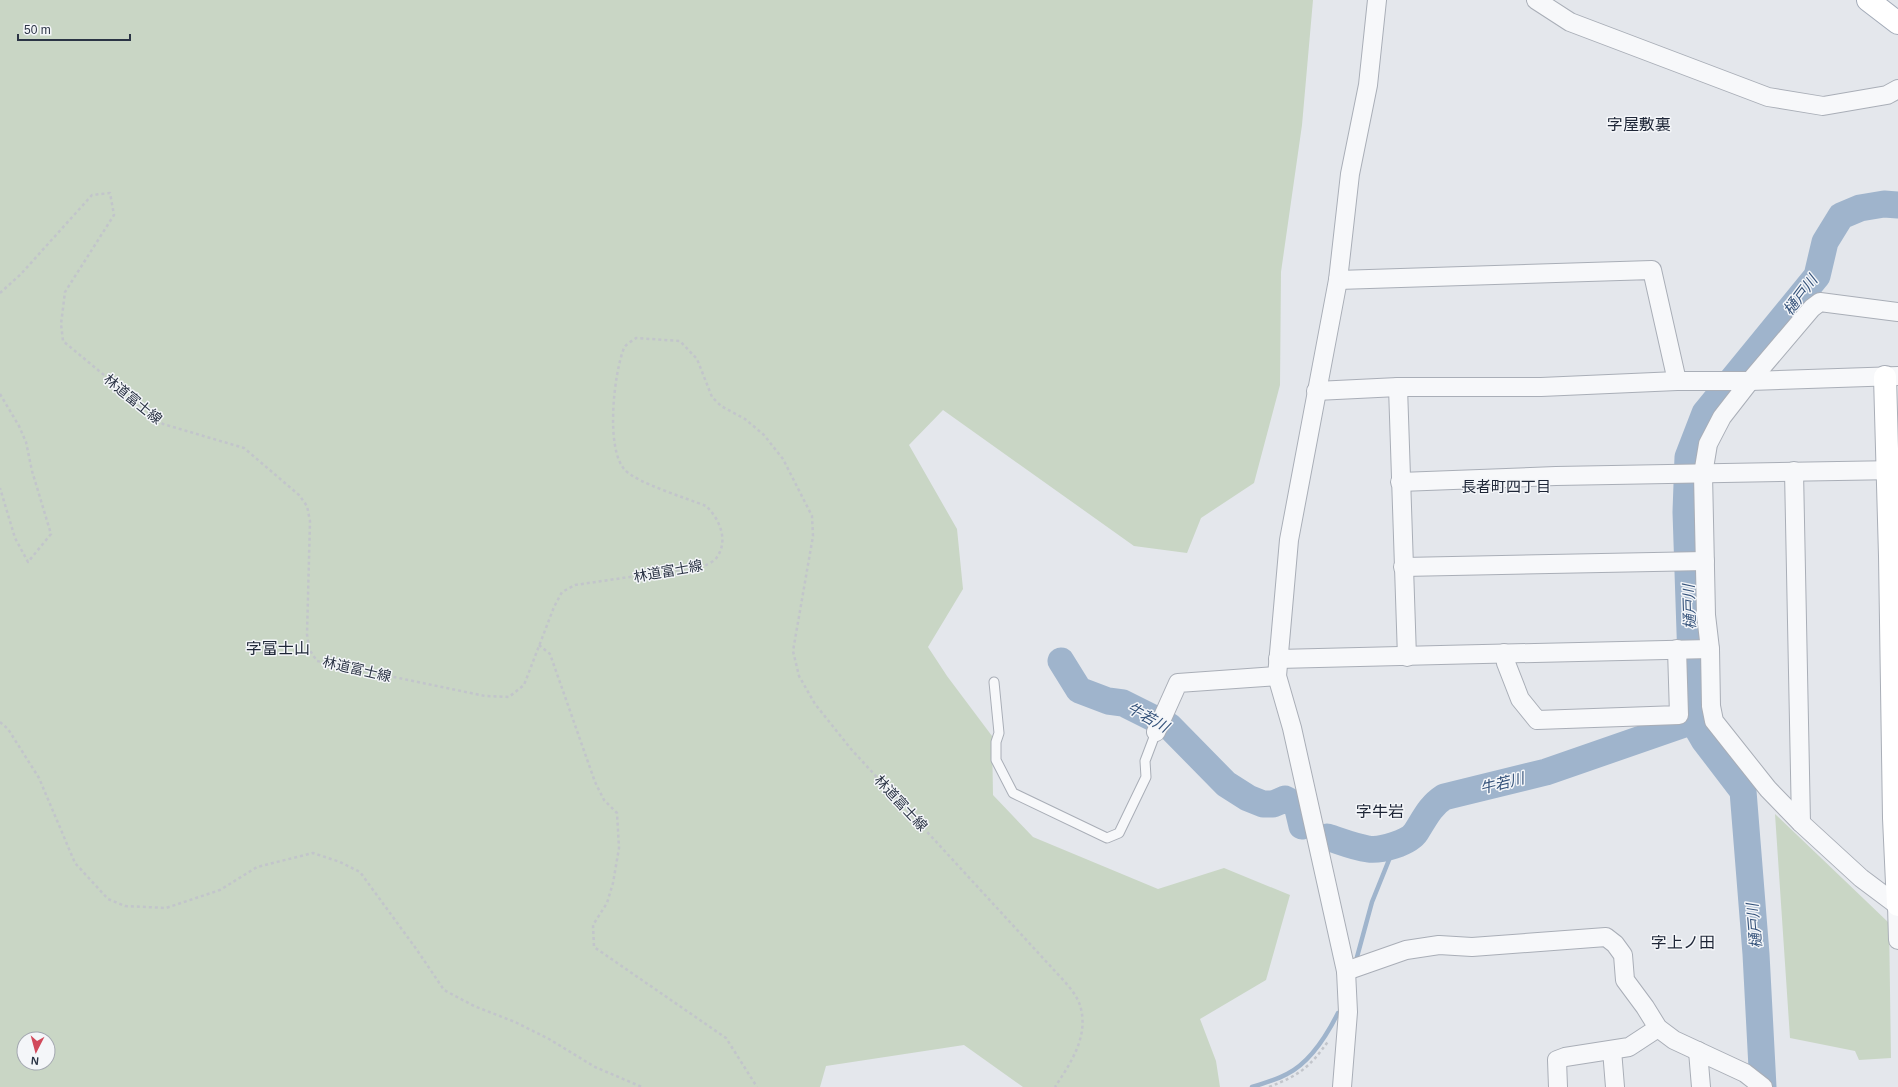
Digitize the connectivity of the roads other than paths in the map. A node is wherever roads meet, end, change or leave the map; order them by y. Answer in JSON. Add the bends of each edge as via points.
{"nodes":[{"id":1,"x":1377,"y":0,"type":"edge"},
{"id":2,"x":1536,"y":0,"type":"edge"},
{"id":3,"x":1868,"y":0,"type":"edge"},
{"id":4,"x":1898,"y":23,"type":"edge"},
{"id":5,"x":1898,"y":89,"type":"edge"},
{"id":6,"x":1338,"y":280,"type":"junction"},
{"id":7,"x":1898,"y":312,"type":"edge"},
{"id":8,"x":1891,"y":376,"type":"edge"},
{"id":9,"x":1677,"y":380,"type":"junction"},
{"id":10,"x":1750,"y":381,"type":"junction"},
{"id":11,"x":1398,"y":387,"type":"junction"},
{"id":12,"x":1316,"y":391,"type":"junction"},
{"id":13,"x":1893,"y":470,"type":"edge"},
{"id":14,"x":1794,"y":471,"type":"junction"},
{"id":15,"x":1703,"y":474,"type":"junction"},
{"id":16,"x":1400,"y":482,"type":"junction"},
{"id":17,"x":1894,"y":556,"type":"edge"},
{"id":18,"x":1705,"y":561,"type":"junction"},
{"id":19,"x":1403,"y":567,"type":"junction"},
{"id":20,"x":1894,"y":643,"type":"edge"},
{"id":21,"x":1710,"y":648,"type":"junction"},
{"id":22,"x":1679,"y":649,"type":"junction"},
{"id":23,"x":1504,"y":653,"type":"junction"},
{"id":24,"x":1407,"y":657,"type":"junction"},
{"id":25,"x":1278,"y":668,"type":"junction"},
{"id":26,"x":994,"y":682,"type":"dead end"},
{"id":27,"x":1895,"y":730,"type":"edge"},
{"id":28,"x":1156,"y":732,"type":"joint"},
{"id":29,"x":1896,"y":818,"type":"edge"},
{"id":30,"x":1801,"y":823,"type":"junction"},
{"id":31,"x":1897,"y":905,"type":"edge"},
{"id":32,"x":1898,"y":940,"type":"edge"},
{"id":33,"x":1346,"y":971,"type":"junction"},
{"id":34,"x":1658,"y":1028,"type":"junction"},
{"id":35,"x":1612,"y":1050,"type":"junction"},
{"id":36,"x":1698,"y":1051,"type":"junction"},
{"id":37,"x":1754,"y":1082,"type":"edge"},
{"id":38,"x":1342,"y":1087,"type":"edge"},
{"id":39,"x":1558,"y":1087,"type":"edge"},
{"id":40,"x":1615,"y":1087,"type":"edge"},
{"id":41,"x":1701,"y":1087,"type":"edge"}],
"edges":[{"from":1,"to":6,"type":"street","via":[[1368,85],[1350,174]]},
{"from":2,"to":5,"type":"street","via":[[1570,22],[1768,97],[1823,106],[1887,95]]},
{"from":3,"to":4,"type":"street"},
{"from":6,"to":9,"type":"street","via":[[1652,270]]},
{"from":6,"to":12,"type":"street"},
{"from":7,"to":10,"type":"street","via":[[1820,302],[1812,308]]},
{"from":8,"to":10,"type":"street"},
{"from":8,"to":13,"type":"street"},
{"from":9,"to":10,"type":"street"},
{"from":9,"to":11,"type":"street","via":[[1541,388]]},
{"from":10,"to":15,"type":"street","via":[[1722,417],[1708,444]]},
{"from":11,"to":12,"type":"street"},
{"from":11,"to":16,"type":"street"},
{"from":12,"to":25,"type":"street","via":[[1289,540]]},
{"from":13,"to":14,"type":"street"},
{"from":13,"to":17,"type":"street"},
{"from":14,"to":15,"type":"street"},
{"from":14,"to":30,"type":"street"},
{"from":15,"to":16,"type":"street"},
{"from":15,"to":18,"type":"street"},
{"from":16,"to":19,"type":"street"},
{"from":17,"to":20,"type":"street"},
{"from":18,"to":19,"type":"street"},
{"from":18,"to":21,"type":"street","via":[[1706,615]]},
{"from":19,"to":24,"type":"street"},
{"from":20,"to":27,"type":"street"},
{"from":21,"to":22,"type":"street"},
{"from":21,"to":30,"type":"street","via":[[1711,706],[1714,721],[1768,789]]},
{"from":22,"to":23,"type":"street"},
{"from":22,"to":23,"type":"street","via":[[1679,715],[1537,720],[1520,699]]},
{"from":23,"to":24,"type":"street"},
{"from":24,"to":25,"type":"street"},
{"from":25,"to":28,"type":"street","via":[[1178,682]]},
{"from":25,"to":33,"type":"street"},
{"from":26,"to":28,"type":"lane","via":[[999,733],[996,760],[1013,793],[1107,838],[1120,833],[1146,777],[1146,761]]},
{"from":27,"to":29,"type":"street"},
{"from":29,"to":31,"type":"street"},
{"from":30,"to":31,"type":"street","via":[[1867,883]]},
{"from":31,"to":32,"type":"street"},
{"from":33,"to":34,"type":"street","via":[[1406,950],[1439,945],[1496,946],[1606,938],[1623,955],[1625,980]]},
{"from":33,"to":38,"type":"street","via":[[1348,1012]]},
{"from":34,"to":35,"type":"street","via":[[1629,1047]]},
{"from":34,"to":36,"type":"street","via":[[1674,1040]]},
{"from":35,"to":39,"type":"street","via":[[1557,1060]]},
{"from":35,"to":40,"type":"street"},
{"from":36,"to":37,"type":"street"},
{"from":36,"to":41,"type":"street"}]}
